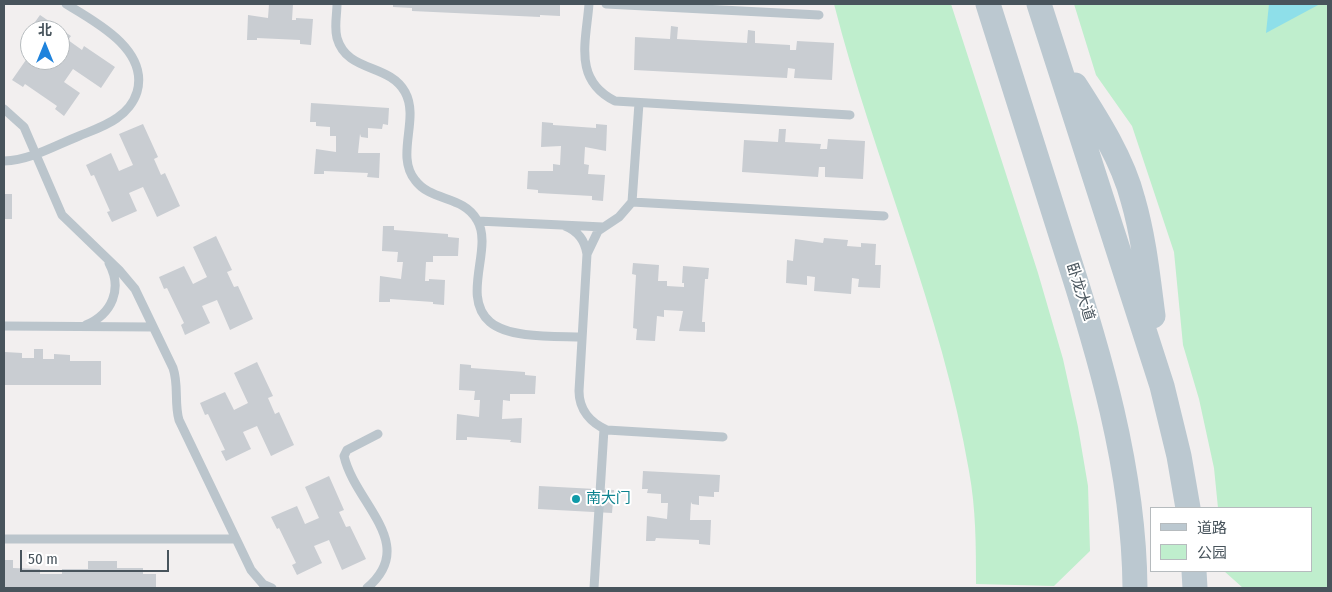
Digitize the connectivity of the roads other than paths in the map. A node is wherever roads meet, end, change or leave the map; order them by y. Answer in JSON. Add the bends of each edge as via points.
{"nodes":[{"id":1,"x":66,"y":4,"type":"edge"},
{"id":2,"x":337,"y":4,"type":"edge"},
{"id":3,"x":589,"y":4,"type":"edge"},
{"id":4,"x":606,"y":4,"type":"edge"},
{"id":5,"x":988,"y":4,"type":"edge"},
{"id":6,"x":1039,"y":4,"type":"edge"},
{"id":7,"x":819,"y":15,"type":"dead end"},
{"id":8,"x":639,"y":103,"type":"junction"},
{"id":9,"x":4,"y":109,"type":"edge"},
{"id":10,"x":850,"y":115,"type":"dead end"},
{"id":11,"x":35,"y":154,"type":"junction"},
{"id":12,"x":4,"y":161,"type":"edge"},
{"id":13,"x":632,"y":202,"type":"junction"},
{"id":14,"x":884,"y":216,"type":"dead end"},
{"id":15,"x":478,"y":221,"type":"junction"},
{"id":16,"x":563,"y":225,"type":"junction"},
{"id":17,"x":603,"y":227,"type":"junction"},
{"id":18,"x":587,"y":254,"type":"junction"},
{"id":19,"x":106,"y":258,"type":"junction"},
{"id":20,"x":4,"y":326,"type":"edge"},
{"id":21,"x":83,"y":326,"type":"junction"},
{"id":22,"x":154,"y":327,"type":"junction"},
{"id":23,"x":582,"y":337,"type":"junction"},
{"id":24,"x":604,"y":428,"type":"junction"},
{"id":25,"x":378,"y":434,"type":"dead end"},
{"id":26,"x":723,"y":437,"type":"dead end"},
{"id":27,"x":1188,"y":507,"type":"edge"},
{"id":28,"x":4,"y":539,"type":"edge"},
{"id":29,"x":236,"y":539,"type":"junction"},
{"id":30,"x":1194,"y":572,"type":"edge"},
{"id":31,"x":272,"y":588,"type":"edge"},
{"id":32,"x":367,"y":588,"type":"edge"},
{"id":33,"x":594,"y":588,"type":"edge"},
{"id":34,"x":1135,"y":588,"type":"edge"},
{"id":35,"x":1195,"y":588,"type":"edge"}],
"edges":[{"from":1,"to":11,"type":"lane","via":[[130,52],[138,71],[139,85],[135,98],[117,119]]},
{"from":2,"to":15,"type":"lane","via":[[336,36],[346,55],[362,66],[393,76],[408,97],[407,157],[413,178],[430,194],[462,205]]},
{"from":3,"to":8,"type":"lane","via":[[585,59],[591,82],[615,101]]},
{"from":4,"to":7,"type":"lane"},
{"from":5,"to":34,"type":"main road","name":"卧龙大道","via":[[1094,338],[1124,465],[1135,547]]},
{"from":6,"to":27,"type":"main road","via":[[1055,54],[1104,130],[1133,199],[1146,264],[1162,386]]},
{"from":8,"to":10,"type":"lane"},
{"from":8,"to":13,"type":"lane"},
{"from":9,"to":11,"type":"lane","via":[[24,127]]},
{"from":11,"to":12,"type":"lane"},
{"from":11,"to":19,"type":"lane","via":[[62,215]]},
{"from":13,"to":14,"type":"lane"},
{"from":13,"to":17,"type":"lane","via":[[619,218]]},
{"from":15,"to":16,"type":"lane"},
{"from":15,"to":23,"type":"lane","via":[[481,242],[477,292],[483,314],[489,321],[515,333]]},
{"from":16,"to":17,"type":"lane"},
{"from":16,"to":18,"type":"lane","via":[[579,236]]},
{"from":17,"to":18,"type":"lane","via":[[593,238]]},
{"from":18,"to":23,"type":"lane"},
{"from":19,"to":21,"type":"lane","via":[[115,280],[112,304],[103,316]]},
{"from":19,"to":22,"type":"lane","via":[[135,289]]},
{"from":20,"to":21,"type":"lane"},
{"from":21,"to":22,"type":"lane"},
{"from":22,"to":29,"type":"lane","via":[[175,373],[179,420]]},
{"from":23,"to":24,"type":"lane","via":[[579,397],[586,413]]},
{"from":24,"to":26,"type":"lane","via":[[618,432]]},
{"from":24,"to":33,"type":"lane"},
{"from":25,"to":32,"type":"lane","via":[[347,450],[344,456],[362,498],[387,539],[386,567]]},
{"from":28,"to":29,"type":"lane"},
{"from":29,"to":31,"type":"lane","via":[[256,578]]},
{"from":30,"to":35,"type":"main road"}]}
